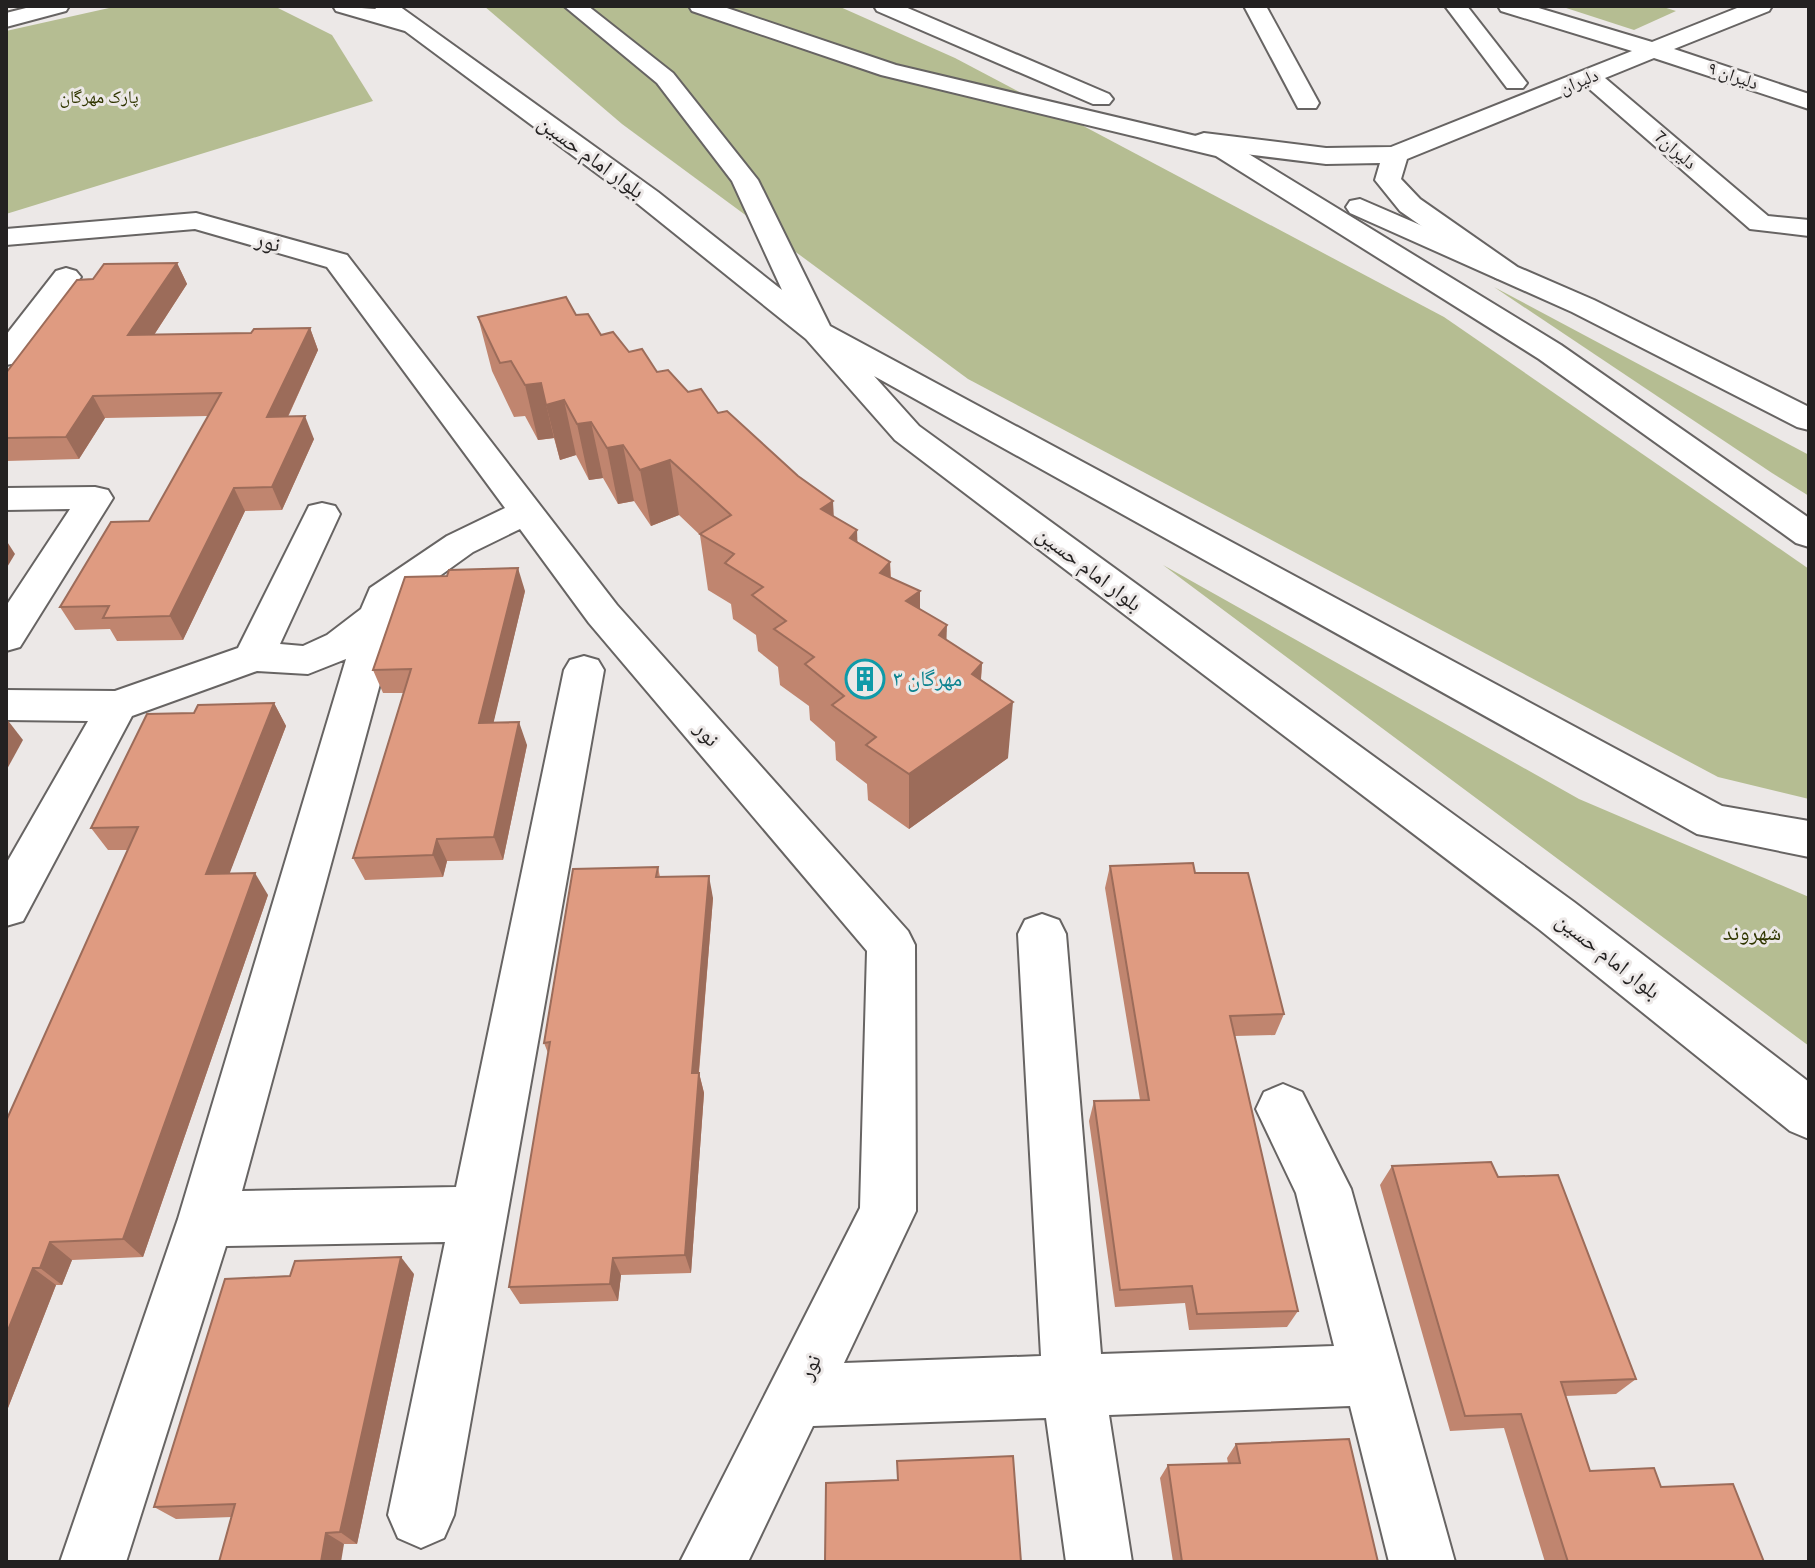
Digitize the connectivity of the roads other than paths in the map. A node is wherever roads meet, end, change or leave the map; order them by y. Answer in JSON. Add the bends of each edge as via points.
{"nodes":[{"id":1,"x":58,"y":6,"type":"edge"},
{"id":2,"x":344,"y":6,"type":"edge"},
{"id":3,"x":385,"y":6,"type":"edge"},
{"id":4,"x":575,"y":6,"type":"edge"},
{"id":5,"x":700,"y":6,"type":"edge"},
{"id":6,"x":885,"y":6,"type":"edge"},
{"id":7,"x":1255,"y":6,"type":"edge"},
{"id":8,"x":1456,"y":6,"type":"edge"},
{"id":9,"x":1509,"y":6,"type":"edge"},
{"id":10,"x":1761,"y":6,"type":"edge"},
{"id":11,"x":6,"y":20,"type":"edge"},
{"id":12,"x":414,"y":28,"type":"junction"},
{"id":13,"x":1657,"y":51,"type":"junction"},
{"id":14,"x":1590,"y":77,"type":"junction"},
{"id":15,"x":1515,"y":83,"type":"dead end"},
{"id":16,"x":1809,"y":102,"type":"edge"},
{"id":17,"x":1307,"y":103,"type":"dead end"},
{"id":18,"x":1215,"y":146,"type":"junction"},
{"id":19,"x":1395,"y":155,"type":"junction"},
{"id":20,"x":1809,"y":228,"type":"edge"},
{"id":21,"x":6,"y":237,"type":"edge"},
{"id":22,"x":1506,"y":272,"type":"junction"},
{"id":23,"x":66,"y":277,"type":"dead end"},
{"id":24,"x":817,"y":332,"type":"junction"},
{"id":25,"x":6,"y":356,"type":"edge"},
{"id":26,"x":1809,"y":420,"type":"edge"},
{"id":27,"x":6,"y":499,"type":"edge"},
{"id":28,"x":526,"y":512,"type":"junction"},
{"id":29,"x":322,"y":514,"type":"dead end"},
{"id":30,"x":1809,"y":535,"type":"edge"},
{"id":31,"x":378,"y":616,"type":"junction"},
{"id":32,"x":6,"y":637,"type":"edge"},
{"id":33,"x":254,"y":657,"type":"junction"},
{"id":34,"x":584,"y":670,"type":"dead end"},
{"id":35,"x":6,"y":705,"type":"edge"},
{"id":36,"x":117,"y":706,"type":"junction"},
{"id":37,"x":1809,"y":839,"type":"edge"},
{"id":38,"x":6,"y":907,"type":"edge"},
{"id":39,"x":1042,"y":934,"type":"dead end"},
{"id":40,"x":1283,"y":1109,"type":"dead end"},
{"id":41,"x":1809,"y":1114,"type":"edge"},
{"id":42,"x":478,"y":1214,"type":"junction"},
{"id":43,"x":206,"y":1219,"type":"junction"},
{"id":44,"x":1373,"y":1375,"type":"junction"},
{"id":45,"x":1073,"y":1386,"type":"junction"},
{"id":46,"x":796,"y":1396,"type":"junction"},
{"id":47,"x":421,"y":1515,"type":"dead end"},
{"id":48,"x":93,"y":1562,"type":"edge"},
{"id":49,"x":713,"y":1562,"type":"edge"},
{"id":50,"x":1099,"y":1562,"type":"edge"},
{"id":51,"x":1422,"y":1562,"type":"edge"}],
"edges":[{"from":1,"to":11,"type":"street"},
{"from":2,"to":12,"type":"street"},
{"from":3,"to":12,"type":"street","name":"بلوار امام حسین"},
{"from":4,"to":24,"type":"street","via":[[665,78],[745,180]]},
{"from":5,"to":18,"type":"street","via":[[889,70]]},
{"from":6,"to":18,"type":"street"},
{"from":7,"to":17,"type":"street"},
{"from":8,"to":15,"type":"street"},
{"from":9,"to":13,"type":"street","name":"دلیران ۹"},
{"from":10,"to":13,"type":"street","name":"دلیران"},
{"from":12,"to":24,"type":"street","name":"بلوار امام حسین","via":[[648,198]]},
{"from":13,"to":14,"type":"street","name":"دلیران"},
{"from":13,"to":16,"type":"street","name":"دلیران ۹"},
{"from":14,"to":19,"type":"street","name":"دلیران"},
{"from":14,"to":20,"type":"street","name":"دلیران7","via":[[1760,223]]},
{"from":18,"to":19,"type":"street","name":"دلیران","via":[[1326,156]]},
{"from":18,"to":22,"type":"street"},
{"from":18,"to":30,"type":"street","via":[[1550,352]]},
{"from":19,"to":22,"type":"street","via":[[1388,180],[1410,205]]},
{"from":21,"to":28,"type":"street","name":"نور","via":[[196,221],[337,261]]},
{"from":22,"to":26,"type":"street"},
{"from":23,"to":25,"type":"street"},
{"from":24,"to":37,"type":"street","via":[[1713,822]]},
{"from":24,"to":41,"type":"street","name":"بلوار امام حسین","via":[[907,433],[1557,916]]},
{"from":27,"to":32,"type":"street","via":[[95,498]]},
{"from":28,"to":31,"type":"street","via":[[460,544],[384,597]]},
{"from":28,"to":46,"type":"street","name":"نور","via":[[603,614],[891,945],[888,1211]]},
{"from":29,"to":33,"type":"street"},
{"from":31,"to":33,"type":"street","via":[[341,645],[308,660]]},
{"from":31,"to":43,"type":"street"},
{"from":33,"to":36,"type":"street"},
{"from":34,"to":42,"type":"street"},
{"from":35,"to":36,"type":"street"},
{"from":36,"to":38,"type":"street"},
{"from":39,"to":45,"type":"street"},
{"from":40,"to":44,"type":"street","via":[[1323,1189]]},
{"from":42,"to":43,"type":"street"},
{"from":42,"to":47,"type":"street"},
{"from":43,"to":48,"type":"street"},
{"from":44,"to":45,"type":"street"},
{"from":44,"to":51,"type":"street"},
{"from":45,"to":46,"type":"street"},
{"from":45,"to":50,"type":"street"},
{"from":46,"to":49,"type":"street","name":"نور"}]}
